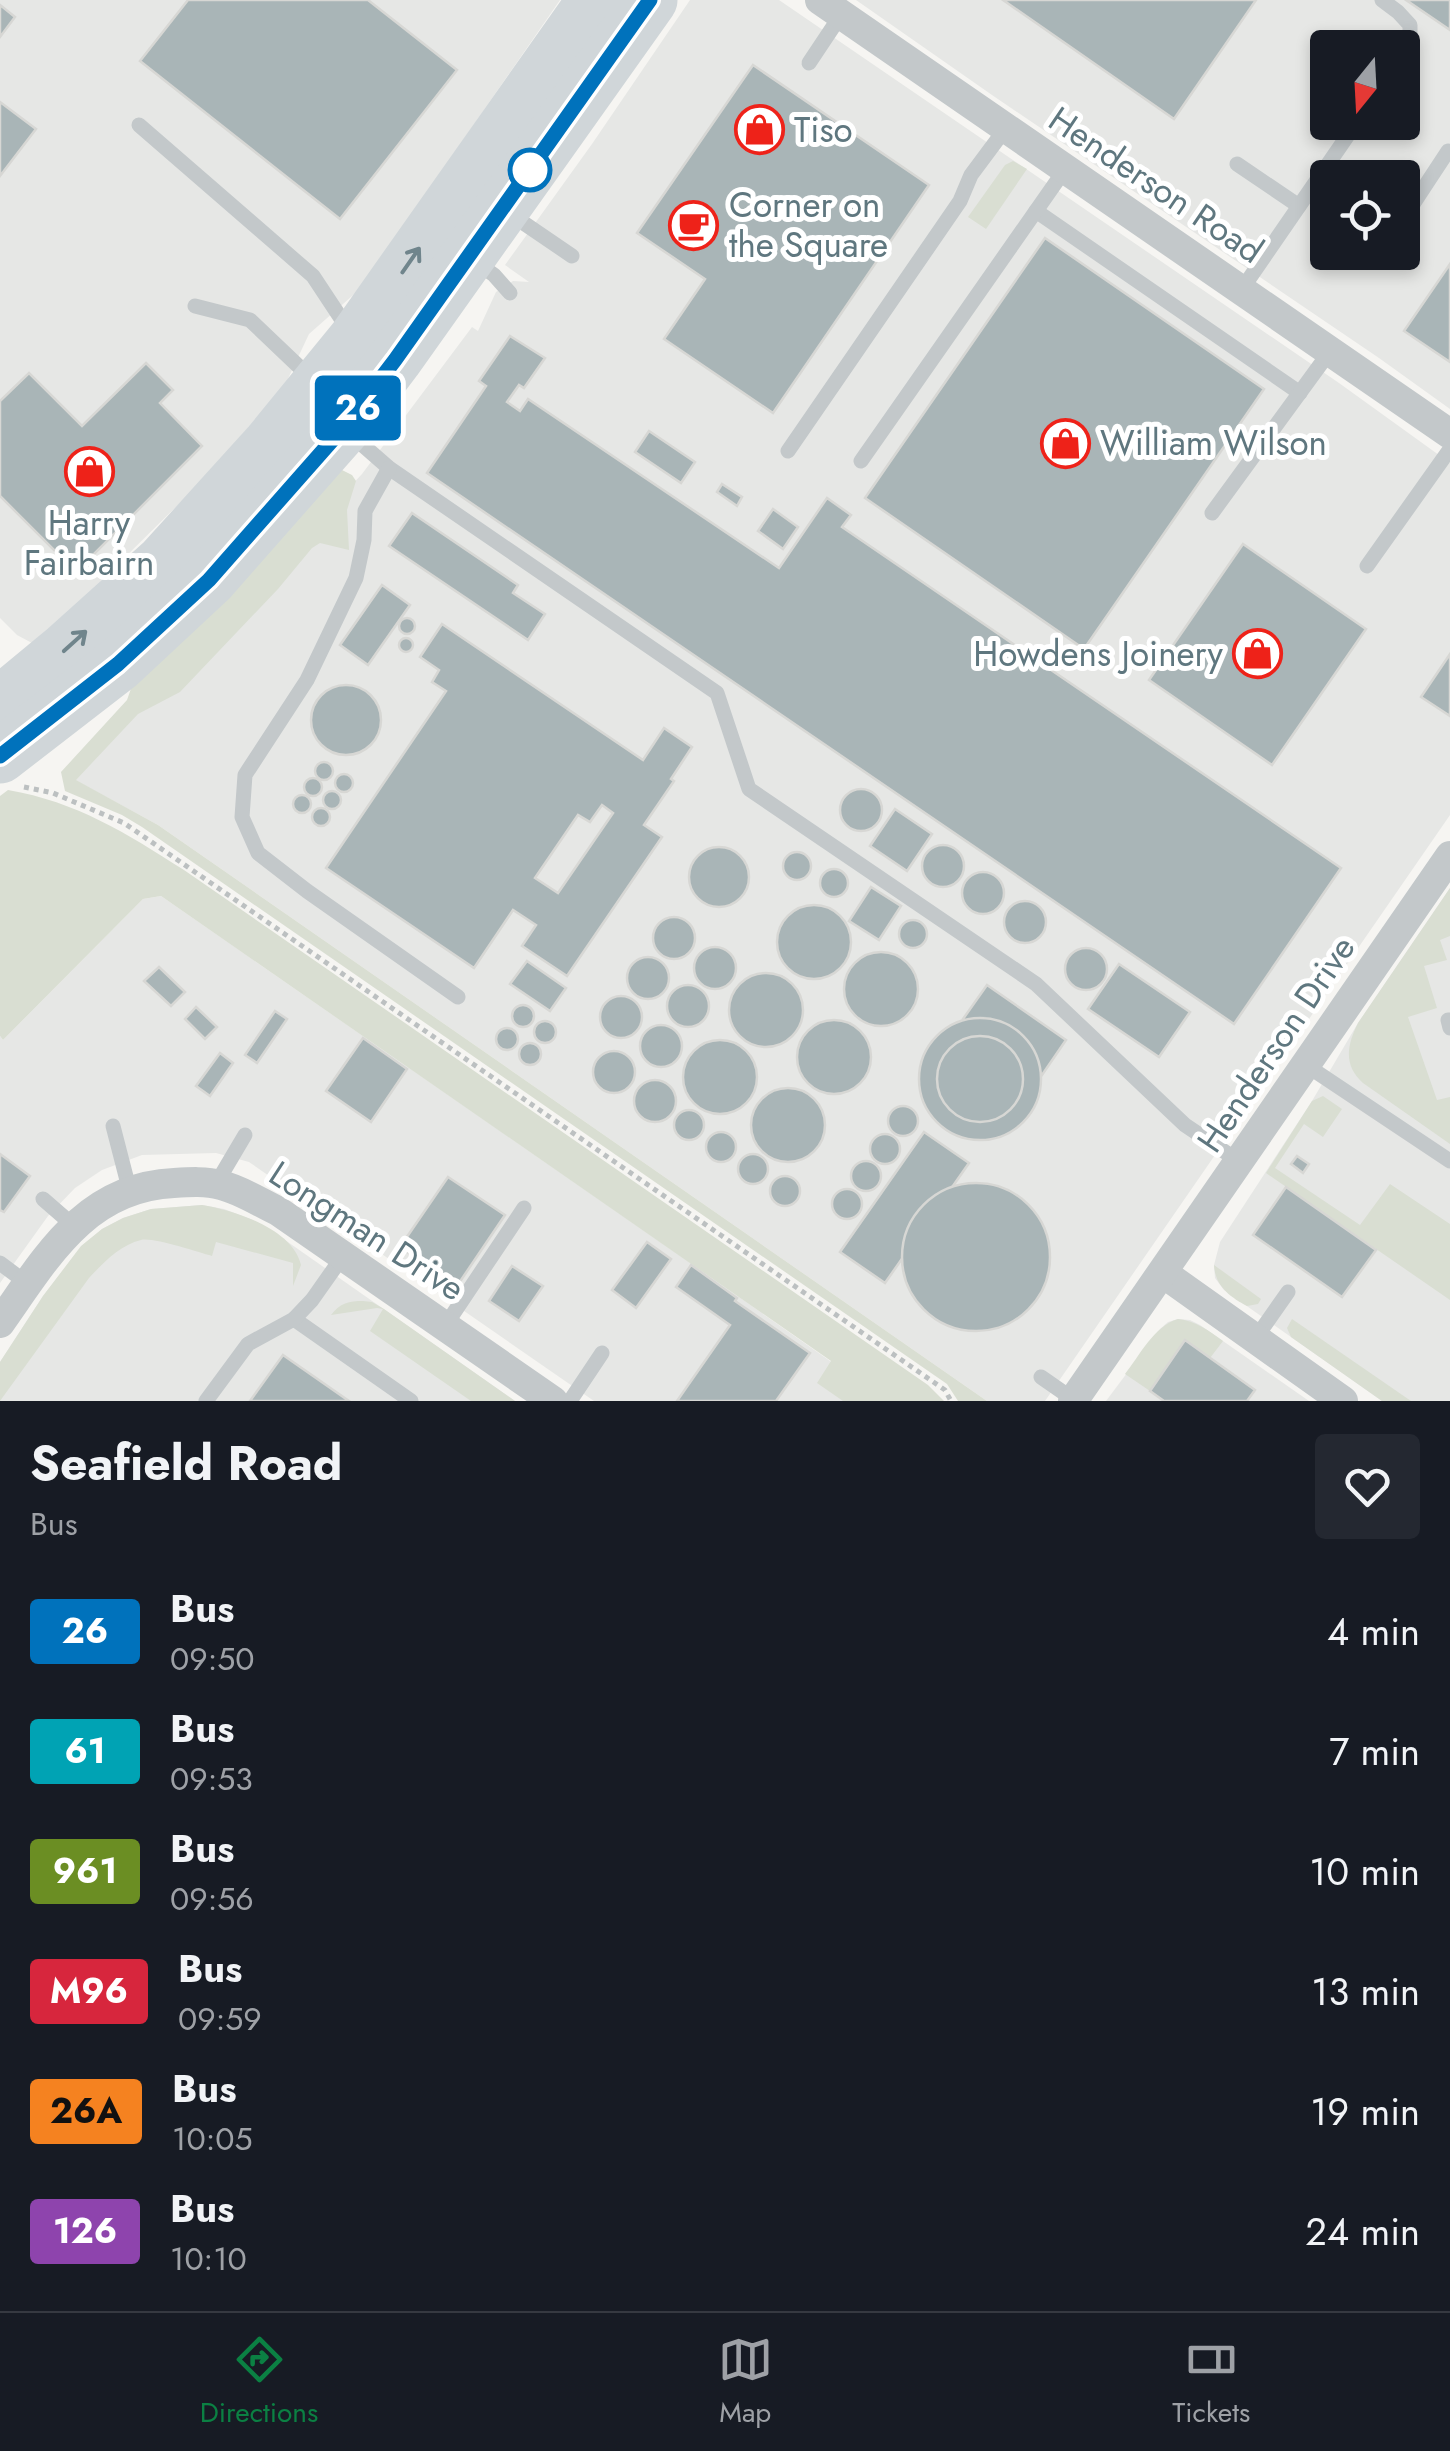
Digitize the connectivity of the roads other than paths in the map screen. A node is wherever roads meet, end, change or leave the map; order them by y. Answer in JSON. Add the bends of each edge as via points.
{"nodes":[{"id":1,"x":594,"y":0,"type":"edge"},
{"id":2,"x":650,"y":0,"type":"edge"},
{"id":3,"x":1382,"y":0,"type":"edge"},
{"id":4,"x":830,"y":7,"type":"edge"},
{"id":5,"x":1410,"y":30,"type":"edge"},
{"id":6,"x":809,"y":63,"type":"dead end"},
{"id":7,"x":139,"y":125,"type":"dead end"},
{"id":8,"x":1006,"y":128,"type":"junction"},
{"id":9,"x":1448,"y":151,"type":"edge"},
{"id":10,"x":1237,"y":164,"type":"dead end"},
{"id":11,"x":1066,"y":168,"type":"junction"},
{"id":12,"x":1310,"y":194,"type":"edge"},
{"id":13,"x":1420,"y":194,"type":"edge"},
{"id":14,"x":1299,"y":206,"type":"junction"},
{"id":15,"x":502,"y":209,"type":"junction"},
{"id":16,"x":1036,"y":212,"type":"junction"},
{"id":17,"x":572,"y":256,"type":"dead end"},
{"id":18,"x":468,"y":257,"type":"junction"},
{"id":19,"x":1242,"y":290,"type":"junction"},
{"id":20,"x":510,"y":293,"type":"dead end"},
{"id":21,"x":195,"y":306,"type":"dead end"},
{"id":22,"x":354,"y":340,"type":"junction"},
{"id":23,"x":1331,"y":350,"type":"junction"},
{"id":24,"x":1300,"y":393,"type":"junction"},
{"id":25,"x":330,"y":407,"type":"junction"},
{"id":26,"x":1449,"y":434,"type":"edge"},
{"id":27,"x":788,"y":452,"type":"dead end"},
{"id":28,"x":860,"y":461,"type":"dead end"},
{"id":29,"x":389,"y":468,"type":"junction"},
{"id":30,"x":1212,"y":514,"type":"dead end"},
{"id":31,"x":1368,"y":566,"type":"dead end"},
{"id":32,"x":0,"y":704,"type":"edge"},
{"id":33,"x":11,"y":771,"type":"edge"},
{"id":34,"x":1450,"y":856,"type":"edge"},
{"id":35,"x":458,"y":997,"type":"dead end"},
{"id":36,"x":1450,"y":1020,"type":"edge"},
{"id":37,"x":1450,"y":1028,"type":"edge"},
{"id":38,"x":1306,"y":1065,"type":"junction"},
{"id":39,"x":113,"y":1126,"type":"dead end"},
{"id":40,"x":245,"y":1136,"type":"dead end"},
{"id":41,"x":1450,"y":1161,"type":"edge"},
{"id":42,"x":1240,"y":1162,"type":"junction"},
{"id":43,"x":216,"y":1184,"type":"junction"},
{"id":44,"x":130,"y":1192,"type":"junction"},
{"id":45,"x":43,"y":1199,"type":"dead end"},
{"id":46,"x":524,"y":1208,"type":"dead end"},
{"id":47,"x":74,"y":1226,"type":"junction"},
{"id":48,"x":344,"y":1256,"type":"junction"},
{"id":49,"x":0,"y":1264,"type":"edge"},
{"id":50,"x":1162,"y":1273,"type":"junction"},
{"id":51,"x":28,"y":1284,"type":"junction"},
{"id":52,"x":1288,"y":1292,"type":"dead end"},
{"id":53,"x":294,"y":1319,"type":"junction"},
{"id":54,"x":0,"y":1323,"type":"edge"},
{"id":55,"x":445,"y":1326,"type":"junction"},
{"id":56,"x":1256,"y":1338,"type":"junction"},
{"id":57,"x":602,"y":1353,"type":"dead end"},
{"id":58,"x":1041,"y":1377,"type":"dead end"},
{"id":59,"x":1074,"y":1400,"type":"edge"},
{"id":60,"x":206,"y":1401,"type":"edge"},
{"id":61,"x":411,"y":1401,"type":"edge"},
{"id":62,"x":553,"y":1401,"type":"edge"},
{"id":63,"x":570,"y":1401,"type":"edge"},
{"id":64,"x":1343,"y":1401,"type":"edge"}],
"edges":[{"from":22,"to":1,"type":"highway","one_way":true},
{"from":2,"to":15,"type":"highway"},
{"from":3,"to":5,"type":"lane"},
{"from":4,"to":6,"type":"lane"},
{"from":4,"to":8,"type":"street","name":"Henderson Road"},
{"from":7,"to":22,"type":"lane","via":[[312,276]]},
{"from":8,"to":11,"type":"street","name":"Henderson Road"},
{"from":8,"to":27,"type":"lane"},
{"from":9,"to":13,"type":"lane"},
{"from":10,"to":14,"type":"lane"},
{"from":11,"to":16,"type":"lane"},
{"from":11,"to":19,"type":"street","name":"Henderson Road"},
{"from":12,"to":14,"type":"lane"},
{"from":14,"to":19,"type":"lane"},
{"from":15,"to":17,"type":"lane"},
{"from":15,"to":18,"type":"highway"},
{"from":16,"to":24,"type":"lane"},
{"from":16,"to":28,"type":"lane"},
{"from":18,"to":20,"type":"lane"},
{"from":18,"to":25,"type":"highway"},
{"from":19,"to":23,"type":"street","name":"Henderson Road"},
{"from":21,"to":25,"type":"lane","via":[[250,320],[306,371]]},
{"from":22,"to":25,"type":"highway"},
{"from":23,"to":24,"type":"lane"},
{"from":23,"to":26,"type":"street","name":"Henderson Road"},
{"from":24,"to":30,"type":"lane"},
{"from":25,"to":29,"type":"lane"},
{"from":32,"to":25,"type":"highway","one_way":true,"via":[[163,562],[270,444]]},
{"from":25,"to":33,"type":"highway","via":[[209,580]]},
{"from":26,"to":31,"type":"lane"},
{"from":29,"to":35,"type":"lane","via":[[365,511],[356,578],[306,680],[245,774],[242,818],[258,853]]},
{"from":29,"to":42,"type":"lane","via":[[717,693],[748,789],[1036,984],[1184,1125]]},
{"from":34,"to":38,"type":"street","name":"Henderson Drive"},
{"from":36,"to":37,"type":"lane"},
{"from":38,"to":41,"type":"lane"},
{"from":38,"to":42,"type":"street","name":"Henderson Drive"},
{"from":39,"to":44,"type":"lane"},
{"from":40,"to":43,"type":"lane"},
{"from":42,"to":50,"type":"street","name":"Henderson Drive"},
{"from":43,"to":44,"type":"street","name":"Longman Drive","via":[[156,1184]]},
{"from":43,"to":48,"type":"street","name":"Longman Drive","via":[[278,1211]]},
{"from":44,"to":47,"type":"street","name":"Longman Drive"},
{"from":45,"to":47,"type":"lane"},
{"from":46,"to":55,"type":"lane"},
{"from":47,"to":51,"type":"street","name":"Longman Drive"},
{"from":48,"to":53,"type":"lane"},
{"from":48,"to":55,"type":"street","name":"Longman Drive"},
{"from":49,"to":51,"type":"lane"},
{"from":50,"to":56,"type":"street"},
{"from":50,"to":59,"type":"street","name":"Henderson Drive"},
{"from":51,"to":54,"type":"street","name":"Longman Drive"},
{"from":52,"to":56,"type":"lane"},
{"from":53,"to":60,"type":"lane","via":[[248,1344]]},
{"from":53,"to":61,"type":"lane"},
{"from":55,"to":62,"type":"street","name":"Longman Drive"},
{"from":56,"to":64,"type":"street"},
{"from":57,"to":63,"type":"lane"},
{"from":58,"to":59,"type":"lane"}]}
